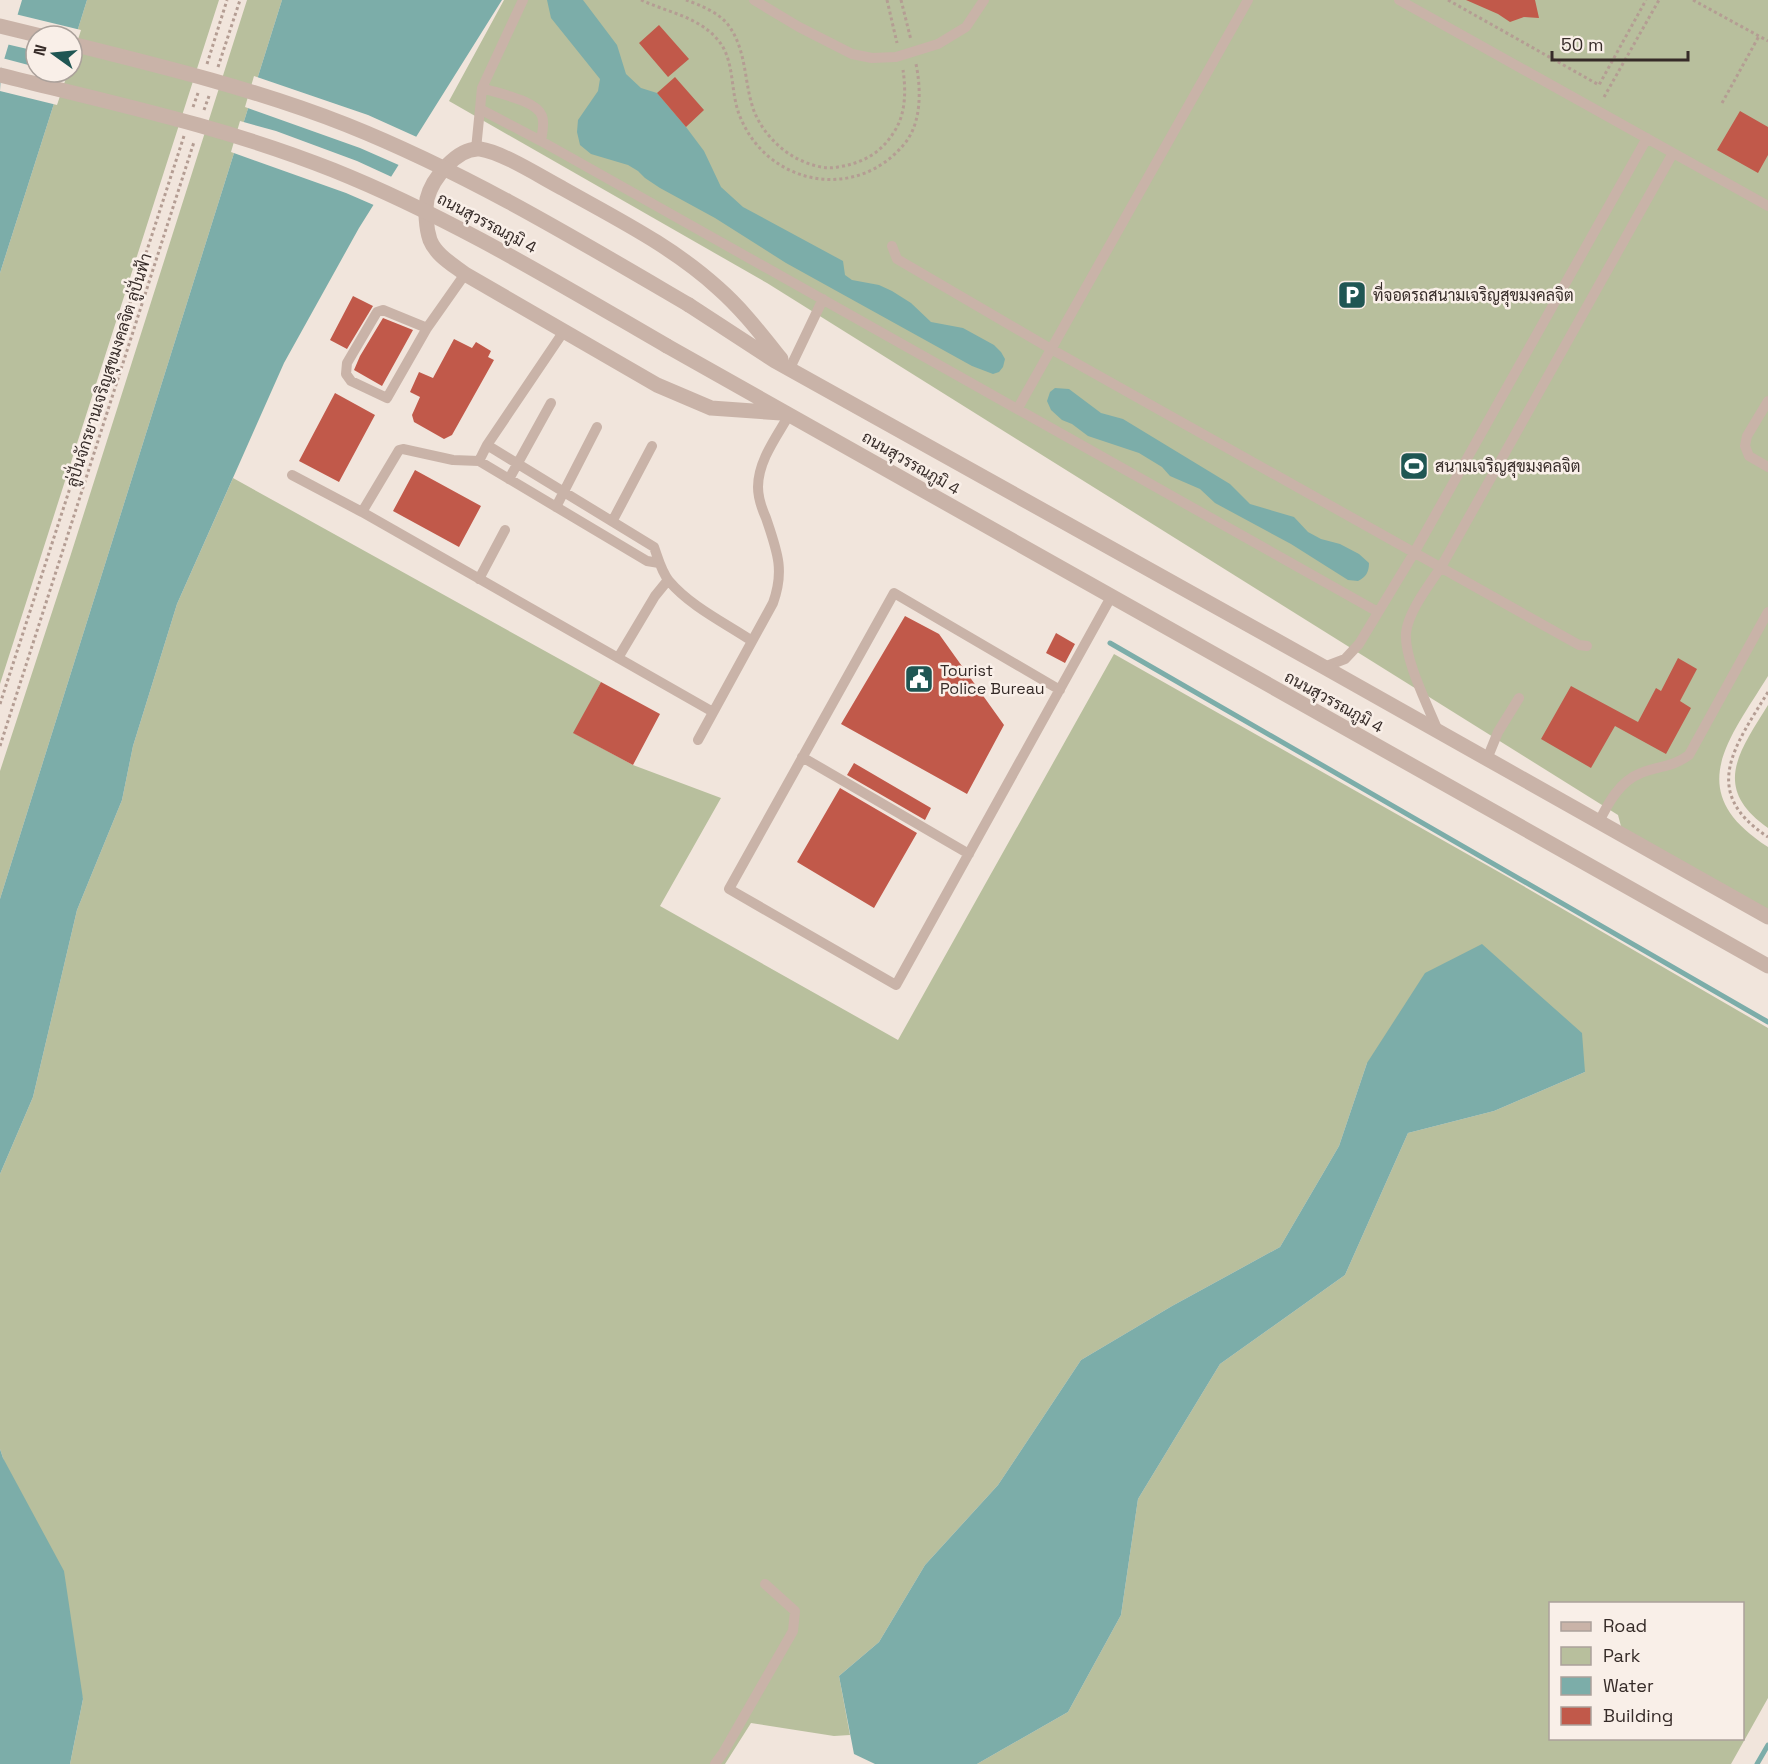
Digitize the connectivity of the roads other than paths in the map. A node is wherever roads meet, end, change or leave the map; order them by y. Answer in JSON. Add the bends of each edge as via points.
{"nodes":[{"id":1,"x":523,"y":0,"type":"edge"},
{"id":2,"x":754,"y":0,"type":"edge"},
{"id":3,"x":984,"y":0,"type":"edge"},
{"id":4,"x":1248,"y":0,"type":"edge"},
{"id":5,"x":1399,"y":0,"type":"edge"},
{"id":6,"x":0,"y":26,"type":"edge"},
{"id":7,"x":24,"y":32,"type":"edge"},
{"id":8,"x":84,"y":47,"type":"edge"},
{"id":9,"x":0,"y":75,"type":"edge"},
{"id":10,"x":482,"y":88,"type":"junction"},
{"id":11,"x":480,"y":109,"type":"junction"},
{"id":12,"x":1647,"y":138,"type":"junction"},
{"id":13,"x":541,"y":141,"type":"junction"},
{"id":14,"x":476,"y":149,"type":"junction"},
{"id":15,"x":1673,"y":153,"type":"junction"},
{"id":16,"x":1768,"y":206,"type":"edge"},
{"id":17,"x":892,"y":246,"type":"dead end"},
{"id":18,"x":465,"y":274,"type":"junction"},
{"id":19,"x":823,"y":299,"type":"junction"},
{"id":20,"x":427,"y":328,"type":"junction"},
{"id":21,"x":564,"y":331,"type":"junction"},
{"id":22,"x":1051,"y":349,"type":"junction"},
{"id":23,"x":789,"y":367,"type":"junction"},
{"id":24,"x":1768,"y":401,"type":"edge"},
{"id":25,"x":551,"y":403,"type":"dead end"},
{"id":26,"x":1018,"y":408,"type":"junction"},
{"id":27,"x":788,"y":415,"type":"junction"},
{"id":28,"x":597,"y":427,"type":"dead end"},
{"id":29,"x":487,"y":445,"type":"junction"},
{"id":30,"x":652,"y":446,"type":"dead end"},
{"id":31,"x":478,"y":461,"type":"junction"},
{"id":32,"x":518,"y":463,"type":"junction"},
{"id":33,"x":1768,"y":467,"type":"edge"},
{"id":34,"x":292,"y":475,"type":"dead end"},
{"id":35,"x":509,"y":479,"type":"junction"},
{"id":36,"x":563,"y":491,"type":"junction"},
{"id":37,"x":556,"y":507,"type":"junction"},
{"id":38,"x":362,"y":512,"type":"junction"},
{"id":39,"x":613,"y":520,"type":"junction"},
{"id":40,"x":505,"y":530,"type":"dead end"},
{"id":41,"x":1414,"y":553,"type":"junction"},
{"id":42,"x":659,"y":563,"type":"junction"},
{"id":43,"x":1441,"y":567,"type":"junction"},
{"id":44,"x":479,"y":579,"type":"junction"},
{"id":45,"x":668,"y":580,"type":"junction"},
{"id":46,"x":1111,"y":597,"type":"junction"},
{"id":47,"x":1378,"y":612,"type":"junction"},
{"id":48,"x":1768,"y":612,"type":"edge"},
{"id":49,"x":752,"y":641,"type":"junction"},
{"id":50,"x":1587,"y":646,"type":"dead end"},
{"id":51,"x":618,"y":658,"type":"junction"},
{"id":52,"x":1324,"y":667,"type":"junction"},
{"id":53,"x":1060,"y":690,"type":"junction"},
{"id":54,"x":1519,"y":698,"type":"dead end"},
{"id":55,"x":713,"y":712,"type":"junction"},
{"id":56,"x":1438,"y":731,"type":"junction"},
{"id":57,"x":698,"y":740,"type":"dead end"},
{"id":58,"x":802,"y":758,"type":"junction"},
{"id":59,"x":1487,"y":759,"type":"junction"},
{"id":60,"x":1599,"y":822,"type":"junction"},
{"id":61,"x":969,"y":854,"type":"junction"},
{"id":62,"x":1768,"y":917,"type":"edge"},
{"id":63,"x":1768,"y":966,"type":"edge"},
{"id":64,"x":765,"y":1584,"type":"dead end"},
{"id":65,"x":715,"y":1764,"type":"edge"}],
"edges":[{"from":1,"to":10,"type":"lane"},
{"from":2,"to":3,"type":"lane","via":[[852,54],[872,58],[938,44],[966,27]]},
{"from":4,"to":22,"type":"lane"},
{"from":5,"to":12,"type":"lane"},
{"from":6,"to":7,"type":"street"},
{"from":8,"to":23,"type":"street","name":"ถนนสุวรรณภูมิ 4","bridge":true,"via":[[238,88],[348,126],[454,174],[530,213]]},
{"from":9,"to":27,"type":"street","name":"ถนนสุวรรณภูมิ 4","bridge":true,"via":[[215,130],[330,169],[500,249]]},
{"from":10,"to":11,"type":"lane"},
{"from":10,"to":13,"type":"lane","via":[[537,109],[542,116]]},
{"from":11,"to":13,"type":"lane"},
{"from":11,"to":14,"type":"lane"},
{"from":12,"to":15,"type":"lane"},
{"from":12,"to":41,"type":"lane"},
{"from":13,"to":19,"type":"lane"},
{"from":14,"to":18,"type":"street","via":[[450,163],[436,179],[427,199],[430,239],[438,254]]},
{"from":14,"to":23,"type":"street","via":[[499,155],[546,179],[676,254],[741,309]]},
{"from":15,"to":16,"type":"lane"},
{"from":15,"to":43,"type":"lane"},
{"from":17,"to":22,"type":"lane","via":[[897,259]]},
{"from":18,"to":20,"type":"lane"},
{"from":18,"to":21,"type":"street"},
{"from":19,"to":23,"type":"lane"},
{"from":19,"to":26,"type":"lane"},
{"from":20,"to":20,"type":"lane","via":[[387,398],[348,378],[347,363],[377,312],[388,311]]},
{"from":21,"to":27,"type":"street","via":[[657,385],[711,408]]},
{"from":21,"to":29,"type":"lane"},
{"from":22,"to":26,"type":"lane"},
{"from":22,"to":41,"type":"lane"},
{"from":23,"to":52,"type":"street","name":"ถนนสุวรรณภูมิ 4"},
{"from":24,"to":33,"type":"lane","via":[[1747,436],[1745,447],[1749,456]]},
{"from":25,"to":32,"type":"lane"},
{"from":26,"to":47,"type":"lane"},
{"from":27,"to":46,"type":"street","name":"ถนนสุวรรณภูมิ 4"},
{"from":27,"to":49,"type":"lane","via":[[759,478],[761,507],[779,556],[780,575],[773,603]]},
{"from":28,"to":36,"type":"lane"},
{"from":29,"to":31,"type":"lane"},
{"from":29,"to":32,"type":"lane"},
{"from":30,"to":39,"type":"lane"},
{"from":31,"to":35,"type":"lane"},
{"from":31,"to":38,"type":"lane","via":[[399,450]]},
{"from":32,"to":35,"type":"lane"},
{"from":32,"to":36,"type":"lane"},
{"from":34,"to":38,"type":"lane"},
{"from":35,"to":37,"type":"lane"},
{"from":36,"to":37,"type":"lane"},
{"from":36,"to":39,"type":"lane"},
{"from":37,"to":42,"type":"lane","via":[[647,561]]},
{"from":38,"to":44,"type":"lane"},
{"from":39,"to":42,"type":"lane","via":[[654,547]]},
{"from":40,"to":44,"type":"lane"},
{"from":41,"to":43,"type":"lane"},
{"from":41,"to":47,"type":"lane"},
{"from":42,"to":45,"type":"lane"},
{"from":43,"to":50,"type":"lane"},
{"from":43,"to":56,"type":"lane","via":[[1416,606],[1406,631],[1407,651]]},
{"from":44,"to":51,"type":"lane"},
{"from":45,"to":49,"type":"lane","via":[[685,597]]},
{"from":45,"to":51,"type":"lane"},
{"from":46,"to":53,"type":"lane"},
{"from":46,"to":63,"type":"street","name":"ถนนสุวรรณภูมิ 4"},
{"from":47,"to":52,"type":"lane","via":[[1345,659]]},
{"from":48,"to":60,"type":"lane","via":[[1689,755],[1677,764],[1639,773],[1612,795]]},
{"from":49,"to":55,"type":"lane"},
{"from":51,"to":55,"type":"lane"},
{"from":52,"to":56,"type":"street","name":"ถนนสุวรรณภูมิ 4"},
{"from":53,"to":58,"type":"lane","via":[[894,593]]},
{"from":53,"to":61,"type":"lane"},
{"from":54,"to":59,"type":"lane"},
{"from":55,"to":57,"type":"lane"},
{"from":56,"to":59,"type":"street","name":"ถนนสุวรรณภูมิ 4"},
{"from":58,"to":61,"type":"lane"},
{"from":58,"to":61,"type":"lane","via":[[729,889],[896,985]]},
{"from":59,"to":60,"type":"street","name":"ถนนสุวรรณภูมิ 4"},
{"from":60,"to":62,"type":"street","name":"ถนนสุวรรณภูมิ 4"},
{"from":64,"to":65,"type":"lane","via":[[795,1611],[793,1631]]}]}
